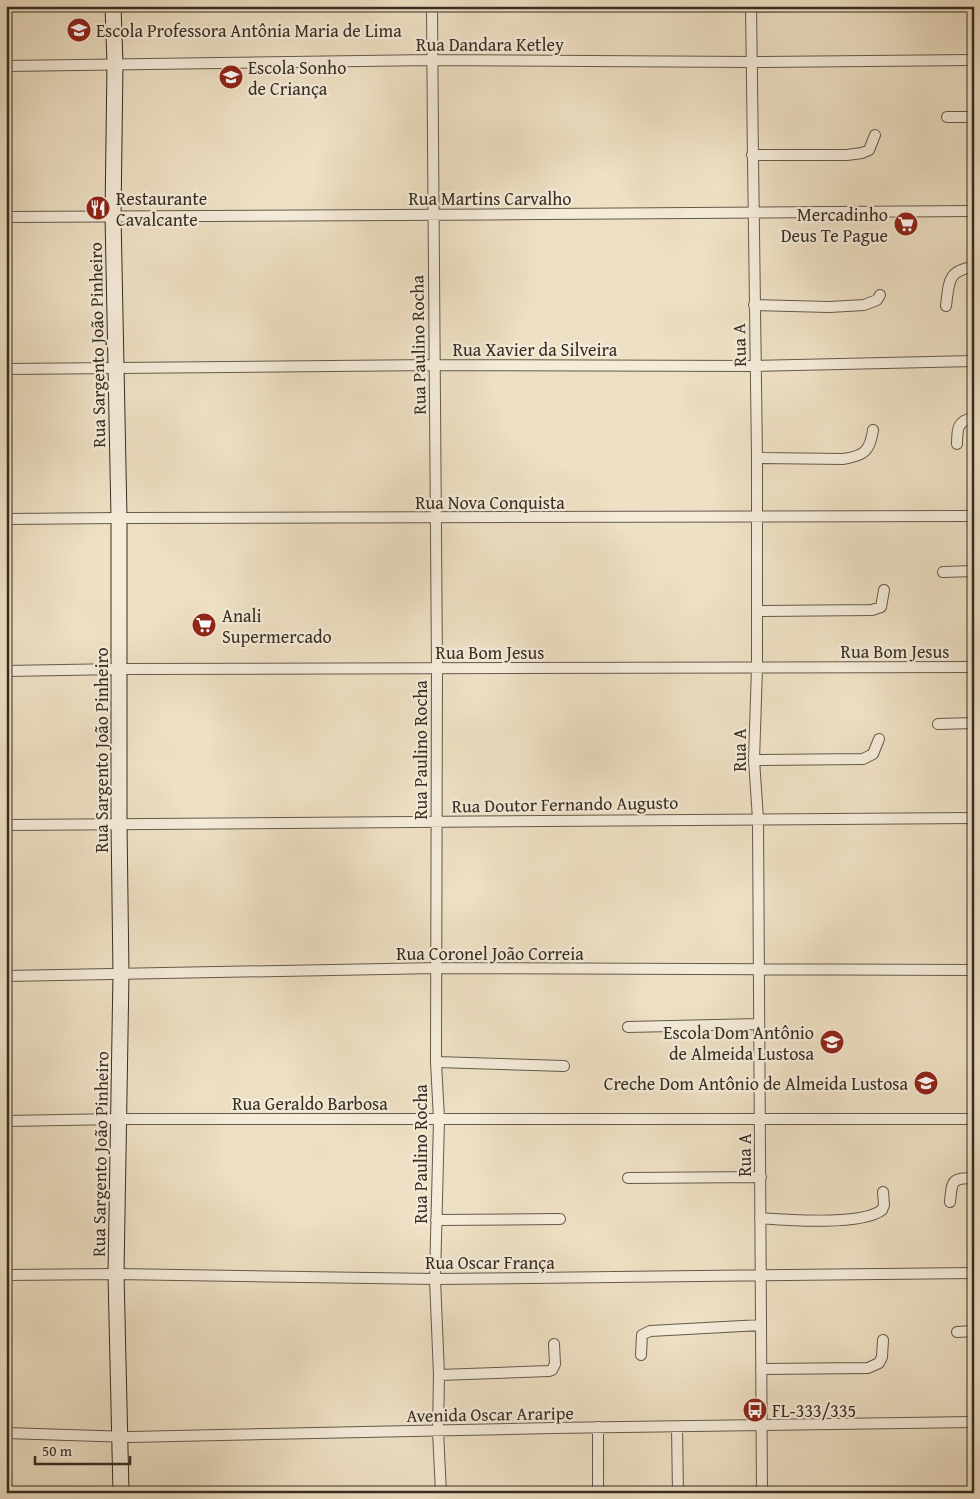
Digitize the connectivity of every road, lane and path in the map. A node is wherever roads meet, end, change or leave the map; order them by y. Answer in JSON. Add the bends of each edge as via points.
{"nodes":[{"id":1,"x":113,"y":6,"type":"edge"},
{"id":2,"x":432,"y":6,"type":"edge"},
{"id":3,"x":814,"y":6,"type":"edge"},
{"id":4,"x":751,"y":7,"type":"edge"},
{"id":5,"x":432,"y":60,"type":"junction"},
{"id":6,"x":974,"y":60,"type":"edge"},
{"id":7,"x":752,"y":62,"type":"junction"},
{"id":8,"x":115,"y":64,"type":"junction"},
{"id":9,"x":6,"y":66,"type":"edge"},
{"id":10,"x":947,"y":117,"type":"dead end"},
{"id":11,"x":974,"y":117,"type":"edge"},
{"id":12,"x":875,"y":135,"type":"dead end"},
{"id":13,"x":752,"y":156,"type":"junction"},
{"id":14,"x":974,"y":211,"type":"edge"},
{"id":15,"x":433,"y":214,"type":"junction"},
{"id":16,"x":752,"y":214,"type":"junction"},
{"id":17,"x":113,"y":215,"type":"junction"},
{"id":18,"x":6,"y":217,"type":"edge"},
{"id":19,"x":974,"y":267,"type":"edge"},
{"id":20,"x":880,"y":294,"type":"dead end"},
{"id":21,"x":754,"y":305,"type":"junction"},
{"id":22,"x":946,"y":306,"type":"dead end"},
{"id":23,"x":974,"y":361,"type":"edge"},
{"id":24,"x":435,"y":366,"type":"junction"},
{"id":25,"x":755,"y":366,"type":"junction"},
{"id":26,"x":116,"y":368,"type":"junction"},
{"id":27,"x":6,"y":369,"type":"edge"},
{"id":28,"x":974,"y":418,"type":"edge"},
{"id":29,"x":873,"y":430,"type":"dead end"},
{"id":30,"x":956,"y":444,"type":"dead end"},
{"id":31,"x":757,"y":458,"type":"junction"},
{"id":32,"x":974,"y":516,"type":"edge"},
{"id":33,"x":757,"y":517,"type":"junction"},
{"id":34,"x":120,"y":518,"type":"junction"},
{"id":35,"x":436,"y":518,"type":"junction"},
{"id":36,"x":6,"y":520,"type":"edge"},
{"id":37,"x":974,"y":571,"type":"edge"},
{"id":38,"x":943,"y":572,"type":"dead end"},
{"id":39,"x":884,"y":590,"type":"dead end"},
{"id":40,"x":757,"y":611,"type":"junction"},
{"id":41,"x":974,"y":667,"type":"edge"},
{"id":42,"x":437,"y":668,"type":"junction"},
{"id":43,"x":757,"y":668,"type":"junction"},
{"id":44,"x":119,"y":669,"type":"junction"},
{"id":45,"x":6,"y":671,"type":"edge"},
{"id":46,"x":974,"y":723,"type":"edge"},
{"id":47,"x":938,"y":724,"type":"dead end"},
{"id":48,"x":879,"y":739,"type":"dead end"},
{"id":49,"x":754,"y":760,"type":"junction"},
{"id":50,"x":974,"y":818,"type":"edge"},
{"id":51,"x":758,"y":819,"type":"junction"},
{"id":52,"x":436,"y":822,"type":"junction"},
{"id":53,"x":119,"y":824,"type":"junction"},
{"id":54,"x":6,"y":825,"type":"edge"},
{"id":55,"x":437,"y":968,"type":"junction"},
{"id":56,"x":758,"y":970,"type":"junction"},
{"id":57,"x":974,"y":970,"type":"edge"},
{"id":58,"x":121,"y":974,"type":"junction"},
{"id":59,"x":6,"y":976,"type":"edge"},
{"id":60,"x":759,"y":1024,"type":"junction"},
{"id":61,"x":628,"y":1027,"type":"dead end"},
{"id":62,"x":436,"y":1062,"type":"junction"},
{"id":63,"x":564,"y":1066,"type":"dead end"},
{"id":64,"x":120,"y":1119,"type":"junction"},
{"id":65,"x":439,"y":1119,"type":"junction"},
{"id":66,"x":974,"y":1119,"type":"edge"},
{"id":67,"x":760,"y":1120,"type":"junction"},
{"id":68,"x":6,"y":1122,"type":"edge"},
{"id":69,"x":761,"y":1176,"type":"junction"},
{"id":70,"x":628,"y":1178,"type":"dead end"},
{"id":71,"x":974,"y":1178,"type":"edge"},
{"id":72,"x":883,"y":1192,"type":"dead end"},
{"id":73,"x":950,"y":1202,"type":"dead end"},
{"id":74,"x":760,"y":1218,"type":"junction"},
{"id":75,"x":436,"y":1220,"type":"junction"},
{"id":76,"x":560,"y":1220,"type":"dead end"},
{"id":77,"x":974,"y":1273,"type":"edge"},
{"id":78,"x":116,"y":1274,"type":"junction"},
{"id":79,"x":6,"y":1275,"type":"edge"},
{"id":80,"x":761,"y":1275,"type":"junction"},
{"id":81,"x":435,"y":1279,"type":"junction"},
{"id":82,"x":761,"y":1325,"type":"junction"},
{"id":83,"x":974,"y":1331,"type":"edge"},
{"id":84,"x":957,"y":1332,"type":"dead end"},
{"id":85,"x":883,"y":1340,"type":"dead end"},
{"id":86,"x":554,"y":1344,"type":"dead end"},
{"id":87,"x":641,"y":1355,"type":"dead end"},
{"id":88,"x":761,"y":1369,"type":"junction"},
{"id":89,"x":439,"y":1375,"type":"junction"},
{"id":90,"x":974,"y":1422,"type":"edge"},
{"id":91,"x":677,"y":1426,"type":"junction"},
{"id":92,"x":762,"y":1426,"type":"junction"},
{"id":93,"x":598,"y":1428,"type":"junction"},
{"id":94,"x":438,"y":1431,"type":"junction"},
{"id":95,"x":6,"y":1432,"type":"edge"},
{"id":96,"x":120,"y":1437,"type":"junction"},
{"id":97,"x":121,"y":1493,"type":"edge"},
{"id":98,"x":441,"y":1493,"type":"edge"},
{"id":99,"x":598,"y":1493,"type":"edge"},
{"id":100,"x":678,"y":1493,"type":"edge"},
{"id":101,"x":762,"y":1493,"type":"edge"}],
"edges":[{"from":1,"to":8,"type":"street","name":"Rua Sargento João Pinheiro"},
{"from":2,"to":5,"type":"street","name":"Rua Paulino Rocha"},
{"from":3,"to":4,"type":"street"},
{"from":4,"to":7,"type":"street","name":"Rua A"},
{"from":5,"to":7,"type":"street","name":"Rua Dandara Ketley"},
{"from":5,"to":8,"type":"street","name":"Rua Dandara Ketley"},
{"from":5,"to":15,"type":"street","name":"Rua Paulino Rocha"},
{"from":6,"to":7,"type":"street","name":"Rua Dandara Ketley"},
{"from":7,"to":13,"type":"street","name":"Rua A"},
{"from":8,"to":9,"type":"street","name":"Rua Dandara Ketley"},
{"from":8,"to":17,"type":"street","name":"Rua Sargento João Pinheiro"},
{"from":10,"to":11,"type":"street"},
{"from":12,"to":13,"type":"street","via":[[869,150],[862,153]]},
{"from":13,"to":16,"type":"street","name":"Rua A"},
{"from":14,"to":16,"type":"street","name":"Rua Martins Carvalho"},
{"from":15,"to":16,"type":"street","name":"Rua Martins Carvalho"},
{"from":15,"to":17,"type":"street","name":"Rua Martins Carvalho"},
{"from":15,"to":24,"type":"street","name":"Rua Paulino Rocha"},
{"from":16,"to":21,"type":"street","name":"Rua A"},
{"from":17,"to":18,"type":"street","name":"Rua Martins Carvalho"},
{"from":17,"to":26,"type":"street","name":"Rua Sargento João Pinheiro"},
{"from":19,"to":22,"type":"street","via":[[959,269],[954,274],[949,282]]},
{"from":20,"to":21,"type":"street","via":[[872,303],[864,305]]},
{"from":21,"to":25,"type":"street","name":"Rua A"},
{"from":23,"to":25,"type":"street","name":"Rua Xavier da Silveira"},
{"from":24,"to":25,"type":"street","name":"Rua Xavier da Silveira"},
{"from":24,"to":26,"type":"street","name":"Rua Xavier da Silveira"},
{"from":24,"to":35,"type":"street","name":"Rua Paulino Rocha"},
{"from":25,"to":31,"type":"street","name":"Rua A"},
{"from":26,"to":27,"type":"street","name":"Rua Xavier da Silveira"},
{"from":26,"to":34,"type":"street","name":"Rua Sargento João Pinheiro"},
{"from":28,"to":30,"type":"street","via":[[959,425]]},
{"from":29,"to":31,"type":"street","via":[[868,448],[855,457]]},
{"from":31,"to":33,"type":"street","name":"Rua A"},
{"from":32,"to":33,"type":"street","name":"Rua Nova Conquista"},
{"from":33,"to":35,"type":"street","name":"Rua Nova Conquista"},
{"from":33,"to":40,"type":"street","name":"Rua A"},
{"from":34,"to":35,"type":"street","name":"Rua Nova Conquista"},
{"from":34,"to":36,"type":"street","name":"Rua Nova Conquista"},
{"from":34,"to":44,"type":"street","name":"Rua Sargento João Pinheiro"},
{"from":35,"to":42,"type":"street","name":"Rua Paulino Rocha"},
{"from":37,"to":38,"type":"street"},
{"from":39,"to":40,"type":"street","via":[[881,607],[872,610]]},
{"from":40,"to":43,"type":"street","name":"Rua A"},
{"from":41,"to":43,"type":"street","name":"Rua Bom Jesus"},
{"from":42,"to":43,"type":"street","name":"Rua Bom Jesus"},
{"from":42,"to":44,"type":"street","name":"Rua Bom Jesus"},
{"from":42,"to":52,"type":"street","name":"Rua Paulino Rocha"},
{"from":43,"to":49,"type":"street","name":"Rua A"},
{"from":44,"to":45,"type":"street","name":"Rua Bom Jesus"},
{"from":44,"to":53,"type":"street","name":"Rua Sargento João Pinheiro"},
{"from":46,"to":47,"type":"street"},
{"from":48,"to":49,"type":"street","via":[[873,754],[863,759]]},
{"from":49,"to":51,"type":"street","name":"Rua A"},
{"from":50,"to":51,"type":"street","name":"Rua Doutor Fernando Augusto"},
{"from":51,"to":52,"type":"street","name":"Rua Doutor Fernando Augusto"},
{"from":51,"to":56,"type":"street","name":"Rua A"},
{"from":52,"to":53,"type":"street","name":"Rua Doutor Fernando Augusto"},
{"from":52,"to":55,"type":"street","name":"Rua Paulino Rocha"},
{"from":53,"to":54,"type":"street","name":"Rua Doutor Fernando Augusto"},
{"from":53,"to":58,"type":"street","name":"Rua Sargento João Pinheiro"},
{"from":55,"to":56,"type":"street","name":"Rua Coronel João Correia"},
{"from":55,"to":58,"type":"street","name":"Rua Coronel João Correia"},
{"from":55,"to":62,"type":"street","name":"Rua Paulino Rocha"},
{"from":56,"to":57,"type":"street","name":"Rua Coronel João Correia"},
{"from":56,"to":60,"type":"street","name":"Rua A"},
{"from":58,"to":59,"type":"street","name":"Rua Coronel João Correia"},
{"from":58,"to":64,"type":"street","name":"Rua Sargento João Pinheiro"},
{"from":60,"to":61,"type":"street"},
{"from":60,"to":67,"type":"street","name":"Rua A"},
{"from":62,"to":63,"type":"street"},
{"from":62,"to":65,"type":"street","name":"Rua Paulino Rocha"},
{"from":64,"to":65,"type":"street","name":"Rua Geraldo Barbosa"},
{"from":64,"to":68,"type":"street","name":"Rua Geraldo Barbosa"},
{"from":64,"to":78,"type":"street","name":"Rua Sargento João Pinheiro"},
{"from":65,"to":67,"type":"street","name":"Rua Geraldo Barbosa"},
{"from":65,"to":75,"type":"street","name":"Rua Paulino Rocha"},
{"from":66,"to":67,"type":"street","name":"Rua Geraldo Barbosa"},
{"from":67,"to":69,"type":"street","name":"Rua A"},
{"from":69,"to":70,"type":"street"},
{"from":69,"to":74,"type":"street","name":"Rua A"},
{"from":71,"to":73,"type":"street","via":[[954,1181]]},
{"from":72,"to":74,"type":"street","via":[[882,1210],[870,1216],[802,1220]]},
{"from":74,"to":80,"type":"street","name":"Rua A"},
{"from":75,"to":76,"type":"street"},
{"from":75,"to":81,"type":"street","name":"Rua Paulino Rocha"},
{"from":77,"to":80,"type":"street","name":"Rua Oscar França"},
{"from":78,"to":79,"type":"street","name":"Rua Oscar França"},
{"from":78,"to":81,"type":"street","name":"Rua Oscar França"},
{"from":78,"to":96,"type":"street","name":"Rua Sargento João Pinheiro"},
{"from":80,"to":81,"type":"street","name":"Rua Oscar França"},
{"from":80,"to":82,"type":"street","name":"Rua A"},
{"from":81,"to":89,"type":"street","name":"Rua Paulino Rocha"},
{"from":82,"to":87,"type":"street","via":[[650,1331],[642,1335]]},
{"from":82,"to":88,"type":"street","name":"Rua A"},
{"from":83,"to":84,"type":"street"},
{"from":85,"to":88,"type":"street","via":[[879,1363],[868,1368]]},
{"from":86,"to":89,"type":"street","via":[[555,1364],[549,1371]]},
{"from":88,"to":92,"type":"street","name":"Rua A"},
{"from":89,"to":94,"type":"street","name":"Rua Paulino Rocha"},
{"from":90,"to":92,"type":"street","name":"Avenida Oscar Araripe"},
{"from":91,"to":92,"type":"street","name":"Avenida Oscar Araripe"},
{"from":91,"to":93,"type":"street","name":"Avenida Oscar Araripe"},
{"from":91,"to":100,"type":"street"},
{"from":92,"to":101,"type":"street","name":"Rua A"},
{"from":93,"to":94,"type":"street","name":"Avenida Oscar Araripe"},
{"from":93,"to":99,"type":"street"},
{"from":94,"to":96,"type":"street","name":"Avenida Oscar Araripe"},
{"from":94,"to":98,"type":"street","name":"Rua Paulino Rocha"},
{"from":95,"to":96,"type":"street","name":"Avenida Oscar Araripe"},
{"from":96,"to":97,"type":"street","name":"Rua Sargento João Pinheiro"}]}
